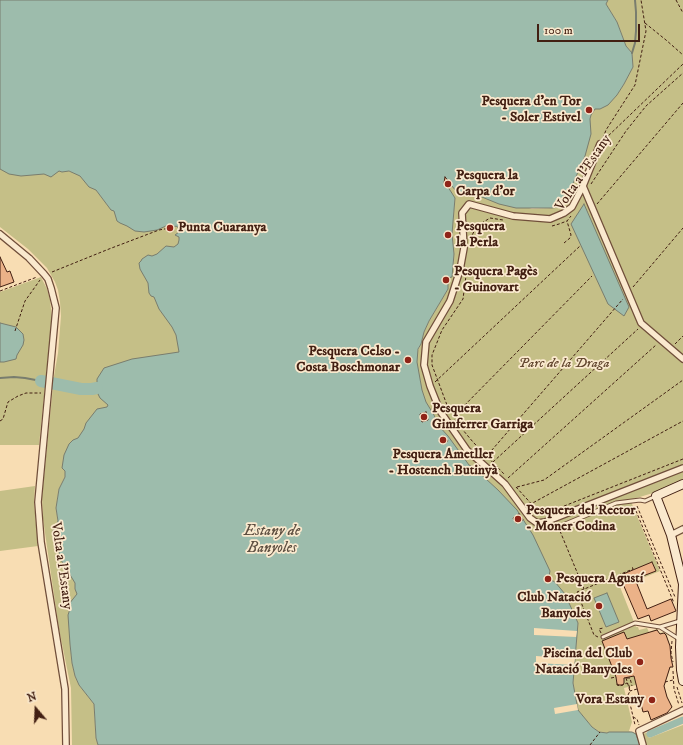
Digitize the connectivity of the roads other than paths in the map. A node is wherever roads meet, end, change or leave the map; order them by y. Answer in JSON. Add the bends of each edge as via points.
{"nodes":[{"id":1,"x":600,"y":144,"type":"road end"},
{"id":2,"x":584,"y":189,"type":"junction"},
{"id":3,"x":0,"y":234,"type":"edge"},
{"id":4,"x":683,"y":359,"type":"edge"},
{"id":5,"x":683,"y":468,"type":"edge"},
{"id":6,"x":683,"y":484,"type":"edge"},
{"id":7,"x":656,"y":496,"type":"junction"},
{"id":8,"x":558,"y":527,"type":"road end"},
{"id":9,"x":683,"y":529,"type":"edge"},
{"id":10,"x":671,"y":535,"type":"junction"},
{"id":11,"x":683,"y":583,"type":"edge"},
{"id":12,"x":681,"y":621,"type":"junction"},
{"id":13,"x":660,"y":627,"type":"junction"},
{"id":14,"x":601,"y":638,"type":"road end"},
{"id":15,"x":681,"y":645,"type":"edge"},
{"id":16,"x":680,"y":682,"type":"edge"},
{"id":17,"x":682,"y":711,"type":"edge"},
{"id":18,"x":66,"y":745,"type":"edge"},
{"id":19,"x":643,"y":745,"type":"edge"}],
"edges":[{"from":1,"to":2,"type":"street"},
{"from":2,"to":4,"type":"street","via":[[641,324]]},
{"from":2,"to":5,"type":"street","via":[[572,207],[550,219],[513,216],[469,204],[462,213],[464,248],[460,270],[450,301],[426,342],[424,365],[430,386],[440,412],[467,450],[505,484],[530,518],[537,523]]},
{"from":3,"to":18,"type":"street","via":[[29,258],[48,279],[56,308],[38,510],[65,689]]},
{"from":6,"to":7,"type":"street"},
{"from":7,"to":8,"type":"lane","via":[[645,501],[616,503]]},
{"from":7,"to":10,"type":"street"},
{"from":9,"to":10,"type":"street"},
{"from":10,"to":11,"type":"street"},
{"from":11,"to":12,"type":"street"},
{"from":12,"to":13,"type":"lane"},
{"from":12,"to":15,"type":"street"},
{"from":13,"to":14,"type":"lane","via":[[635,623]]},
{"from":13,"to":15,"type":"lane"},
{"from":15,"to":16,"type":"street"},
{"from":17,"to":19,"type":"street","via":[[638,728]]}]}
